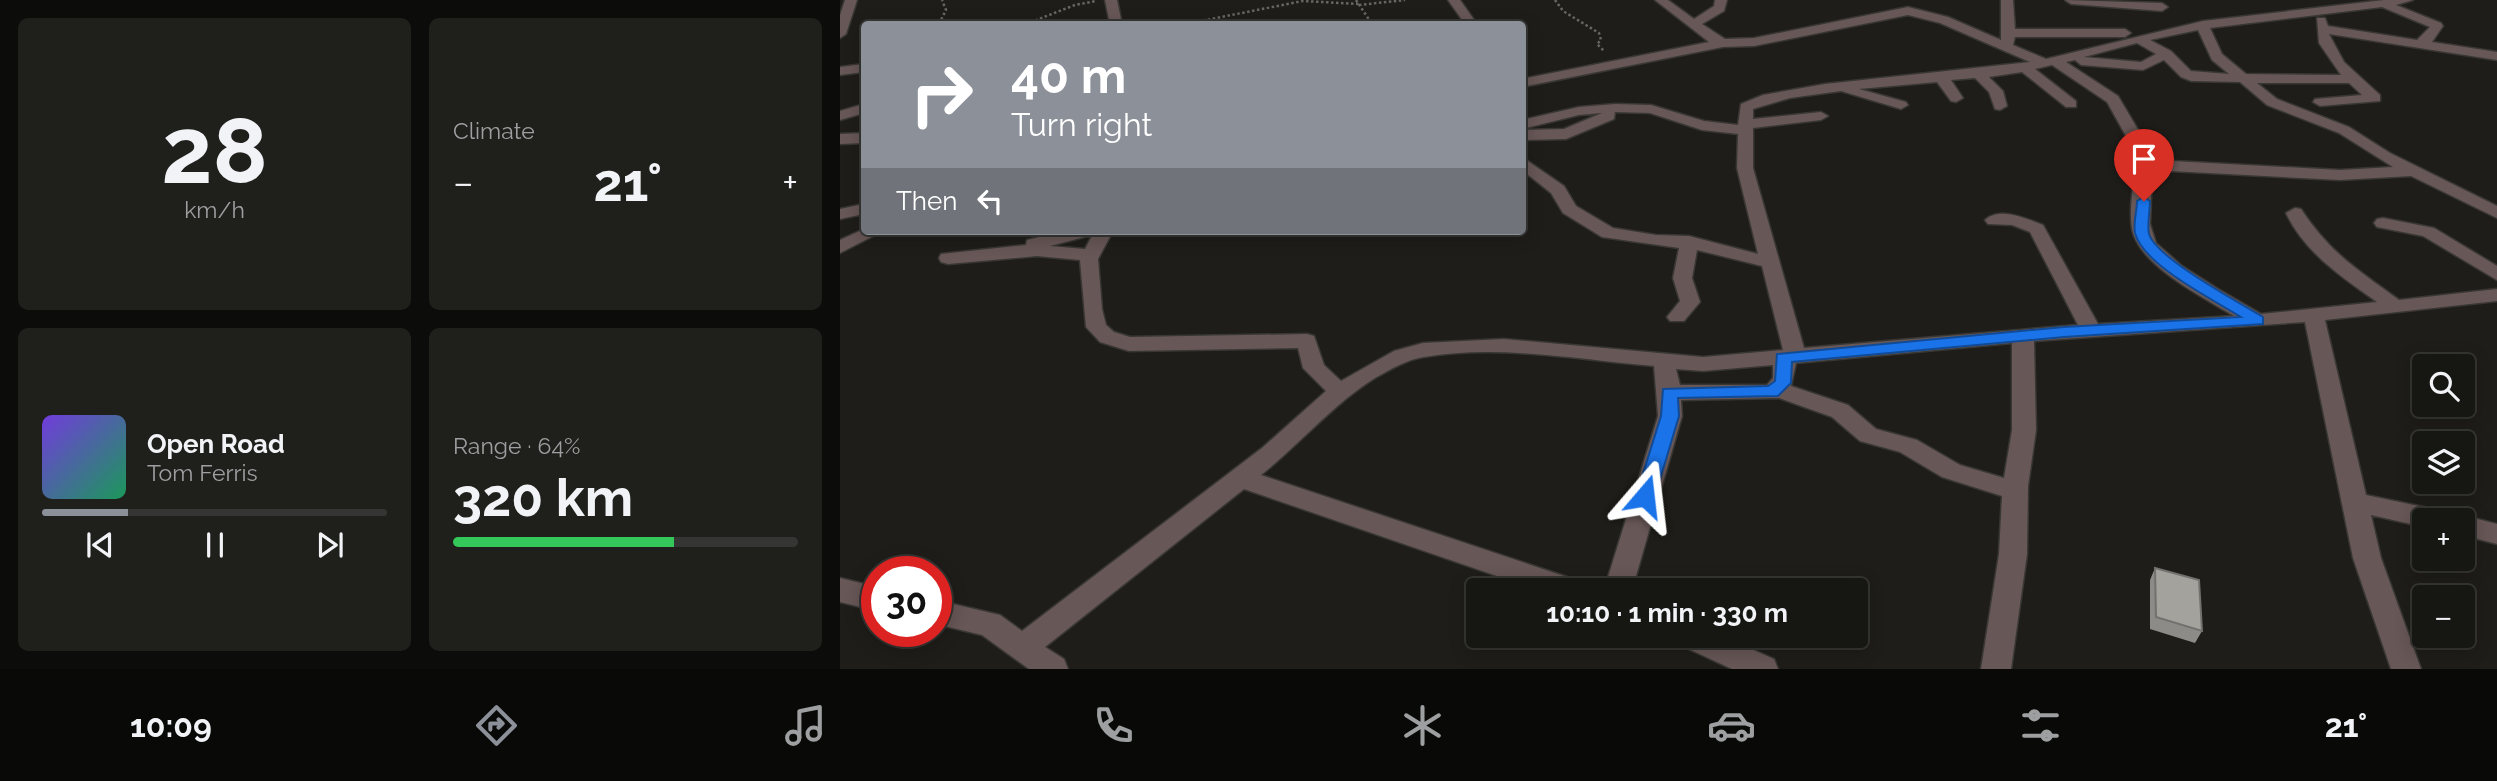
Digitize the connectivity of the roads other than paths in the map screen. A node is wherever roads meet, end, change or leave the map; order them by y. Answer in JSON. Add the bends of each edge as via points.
{"nodes":[{"id":1,"x":851,"y":0,"type":"edge"},
{"id":2,"x":1111,"y":0,"type":"edge"},
{"id":3,"x":1454,"y":0,"type":"edge"},
{"id":4,"x":1661,"y":0,"type":"edge"},
{"id":5,"x":1721,"y":0,"type":"edge"},
{"id":6,"x":1897,"y":0,"type":"edge"},
{"id":7,"x":2007,"y":0,"type":"edge"},
{"id":8,"x":2071,"y":0,"type":"edge"},
{"id":9,"x":2407,"y":0,"type":"edge"},
{"id":10,"x":2159,"y":3,"type":"edge"},
{"id":11,"x":2276,"y":4,"type":"dead end"},
{"id":12,"x":2382,"y":4,"type":"junction"},
{"id":13,"x":1923,"y":12,"type":"junction"},
{"id":14,"x":2322,"y":12,"type":"junction"},
{"id":15,"x":2292,"y":15,"type":"junction"},
{"id":16,"x":1115,"y":21,"type":"edge"},
{"id":17,"x":1469,"y":21,"type":"edge"},
{"id":18,"x":1692,"y":24,"type":"junction"},
{"id":19,"x":2199,"y":26,"type":"junction"},
{"id":20,"x":2322,"y":29,"type":"junction"},
{"id":21,"x":840,"y":34,"type":"edge"},
{"id":22,"x":2145,"y":37,"type":"junction"},
{"id":23,"x":2007,"y":40,"type":"junction"},
{"id":24,"x":1723,"y":43,"type":"junction"},
{"id":25,"x":2416,"y":45,"type":"junction"},
{"id":26,"x":2166,"y":54,"type":"junction"},
{"id":27,"x":2497,"y":56,"type":"edge"},
{"id":28,"x":2054,"y":61,"type":"junction"},
{"id":29,"x":2146,"y":66,"type":"junction"},
{"id":30,"x":2024,"y":67,"type":"junction"},
{"id":31,"x":861,"y":68,"type":"edge"},
{"id":32,"x":840,"y":71,"type":"edge"},
{"id":33,"x":1978,"y":74,"type":"junction"},
{"id":34,"x":2188,"y":75,"type":"junction"},
{"id":35,"x":2280,"y":77,"type":"junction"},
{"id":36,"x":1942,"y":78,"type":"junction"},
{"id":37,"x":2240,"y":78,"type":"junction"},
{"id":38,"x":2352,"y":79,"type":"junction"},
{"id":39,"x":1529,"y":81,"type":"edge"},
{"id":40,"x":1843,"y":88,"type":"junction"},
{"id":41,"x":1956,"y":98,"type":"dead end"},
{"id":42,"x":2319,"y":103,"type":"junction"},
{"id":43,"x":2071,"y":104,"type":"dead end"},
{"id":44,"x":1901,"y":105,"type":"dead end"},
{"id":45,"x":2000,"y":106,"type":"dead end"},
{"id":46,"x":861,"y":109,"type":"edge"},
{"id":47,"x":1632,"y":109,"type":"junction"},
{"id":48,"x":840,"y":116,"type":"edge"},
{"id":49,"x":1821,"y":116,"type":"dead end"},
{"id":50,"x":1526,"y":124,"type":"edge"},
{"id":51,"x":1746,"y":128,"type":"junction"},
{"id":52,"x":1526,"y":135,"type":"edge"},
{"id":53,"x":2355,"y":137,"type":"junction"},
{"id":54,"x":861,"y":138,"type":"edge"},
{"id":55,"x":840,"y":139,"type":"edge"},
{"id":56,"x":1526,"y":165,"type":"edge"},
{"id":57,"x":2144,"y":165,"type":"junction"},
{"id":58,"x":2412,"y":171,"type":"junction"},
{"id":59,"x":861,"y":210,"type":"edge"},
{"id":60,"x":2295,"y":213,"type":"dead end"},
{"id":61,"x":2497,"y":213,"type":"edge"},
{"id":62,"x":840,"y":214,"type":"edge"},
{"id":63,"x":1993,"y":220,"type":"dead end"},
{"id":64,"x":2383,"y":223,"type":"dead end"},
{"id":65,"x":866,"y":235,"type":"edge"},
{"id":66,"x":1072,"y":235,"type":"edge"},
{"id":67,"x":1102,"y":235,"type":"edge"},
{"id":68,"x":1689,"y":242,"type":"junction"},
{"id":69,"x":840,"y":247,"type":"edge"},
{"id":70,"x":1013,"y":252,"type":"junction"},
{"id":71,"x":1090,"y":255,"type":"junction"},
{"id":72,"x":948,"y":258,"type":"dead end"},
{"id":73,"x":1768,"y":262,"type":"junction"},
{"id":74,"x":2497,"y":274,"type":"edge"},
{"id":75,"x":2497,"y":295,"type":"edge"},
{"id":76,"x":2396,"y":307,"type":"junction"},
{"id":77,"x":2313,"y":315,"type":"junction"},
{"id":78,"x":1677,"y":317,"type":"dead end"},
{"id":79,"x":2258,"y":321,"type":"junction"},
{"id":80,"x":2091,"y":330,"type":"junction"},
{"id":81,"x":2023,"y":335,"type":"junction"},
{"id":82,"x":1789,"y":357,"type":"junction"},
{"id":83,"x":1664,"y":361,"type":"junction"},
{"id":84,"x":1777,"y":389,"type":"junction"},
{"id":85,"x":1340,"y":392,"type":"junction"},
{"id":86,"x":1670,"y":393,"type":"junction"},
{"id":87,"x":1241,"y":478,"type":"junction"},
{"id":88,"x":2015,"y":491,"type":"junction"},
{"id":89,"x":2355,"y":502,"type":"junction"},
{"id":90,"x":2412,"y":514,"type":"edge"},
{"id":91,"x":2475,"y":528,"type":"edge"},
{"id":92,"x":2497,"y":534,"type":"edge"},
{"id":93,"x":1537,"y":578,"type":"edge"},
{"id":94,"x":1622,"y":578,"type":"edge"},
{"id":95,"x":840,"y":590,"type":"edge"},
{"id":96,"x":861,"y":595,"type":"edge"},
{"id":97,"x":952,"y":616,"type":"edge"},
{"id":98,"x":1023,"y":647,"type":"junction"},
{"id":99,"x":1717,"y":648,"type":"edge"},
{"id":100,"x":1053,"y":669,"type":"edge"},
{"id":101,"x":1763,"y":669,"type":"edge"},
{"id":102,"x":1996,"y":669,"type":"edge"},
{"id":103,"x":2406,"y":669,"type":"edge"}],
"edges":[{"from":1,"to":21,"type":"street"},
{"from":2,"to":16,"type":"street"},
{"from":3,"to":17,"type":"street"},
{"from":4,"to":18,"type":"street"},
{"from":5,"to":18,"type":"street","via":[[1720,8]]},
{"from":6,"to":13,"type":"street"},
{"from":7,"to":23,"type":"street"},
{"from":8,"to":10,"type":"street"},
{"from":9,"to":12,"type":"street"},
{"from":10,"to":19,"type":"street"},
{"from":11,"to":15,"type":"street"},
{"from":12,"to":14,"type":"street"},
{"from":12,"to":25,"type":"street","via":[[2437,26],[2426,41]]},
{"from":13,"to":23,"type":"street"},
{"from":13,"to":24,"type":"street","via":[[1890,13],[1754,42]]},
{"from":14,"to":15,"type":"street"},
{"from":14,"to":20,"type":"street"},
{"from":15,"to":19,"type":"street"},
{"from":18,"to":24,"type":"street"},
{"from":19,"to":22,"type":"street"},
{"from":19,"to":37,"type":"street","via":[[2210,46]]},
{"from":20,"to":25,"type":"street"},
{"from":20,"to":38,"type":"street"},
{"from":22,"to":23,"type":"street","via":[[2135,33]]},
{"from":22,"to":26,"type":"street"},
{"from":22,"to":28,"type":"street"},
{"from":23,"to":28,"type":"street"},
{"from":24,"to":39,"type":"street"},
{"from":25,"to":27,"type":"street"},
{"from":26,"to":29,"type":"street"},
{"from":26,"to":34,"type":"street"},
{"from":28,"to":29,"type":"street"},
{"from":28,"to":30,"type":"street"},
{"from":28,"to":57,"type":"street","via":[[2113,99],[2134,136],[2147,147]]},
{"from":29,"to":34,"type":"street"},
{"from":30,"to":33,"type":"street"},
{"from":30,"to":43,"type":"street"},
{"from":31,"to":32,"type":"street"},
{"from":33,"to":36,"type":"street"},
{"from":33,"to":45,"type":"street","via":[[1996,91]]},
{"from":34,"to":37,"type":"street"},
{"from":35,"to":37,"type":"street"},
{"from":35,"to":38,"type":"street"},
{"from":35,"to":42,"type":"street"},
{"from":36,"to":40,"type":"street"},
{"from":36,"to":41,"type":"street"},
{"from":37,"to":53,"type":"street","via":[[2272,102]]},
{"from":38,"to":42,"type":"street","via":[[2375,98]]},
{"from":40,"to":44,"type":"street"},
{"from":40,"to":51,"type":"street","via":[[1753,102],[1746,107]]},
{"from":42,"to":53,"type":"street","via":[[2340,118]]},
{"from":46,"to":48,"type":"street"},
{"from":47,"to":50,"type":"street","via":[[1579,111]]},
{"from":47,"to":51,"type":"street","via":[[1651,109],[1702,125]]},
{"from":47,"to":52,"type":"street","via":[[1566,134]]},
{"from":49,"to":51,"type":"street","via":[[1783,118]]},
{"from":51,"to":73,"type":"street","via":[[1745,168]]},
{"from":53,"to":58,"type":"street"},
{"from":54,"to":55,"type":"street"},
{"from":56,"to":68,"type":"street","via":[[1558,190],[1569,209],[1608,233]]},
{"from":57,"to":58,"type":"street","via":[[2352,176]]},
{"from":57,"to":79,"type":"street","via":[[2142,234],[2154,252]]},
{"from":58,"to":61,"type":"street"},
{"from":59,"to":62,"type":"street"},
{"from":60,"to":76,"type":"street","via":[[2299,226],[2327,254]]},
{"from":63,"to":80,"type":"street","via":[[2026,223],[2037,229]]},
{"from":64,"to":74,"type":"street","via":[[2428,232]]},
{"from":65,"to":69,"type":"street"},
{"from":66,"to":70,"type":"street"},
{"from":67,"to":71,"type":"street"},
{"from":68,"to":73,"type":"street"},
{"from":68,"to":78,"type":"street","via":[[1682,273],[1690,302]]},
{"from":70,"to":71,"type":"street"},
{"from":70,"to":72,"type":"street"},
{"from":71,"to":85,"type":"street","via":[[1091,309],[1096,327],[1107,337],[1129,344],[1307,341],[1314,368]]},
{"from":73,"to":82,"type":"street"},
{"from":75,"to":76,"type":"street"},
{"from":76,"to":77,"type":"street"},
{"from":77,"to":79,"type":"street"},
{"from":77,"to":89,"type":"street"},
{"from":79,"to":80,"type":"street"},
{"from":80,"to":81,"type":"street"},
{"from":81,"to":82,"type":"street"},
{"from":81,"to":88,"type":"street","via":[[2024,430]]},
{"from":82,"to":83,"type":"street","via":[[1703,364]]},
{"from":82,"to":84,"type":"street"},
{"from":83,"to":85,"type":"street","via":[[1504,346],[1450,348],[1402,356]]},
{"from":83,"to":86,"type":"street"},
{"from":84,"to":86,"type":"street","via":[[1764,393]]},
{"from":84,"to":88,"type":"street","via":[[1840,411],[1868,435],[1908,446],[1951,471]]},
{"from":85,"to":87,"type":"street"},
{"from":86,"to":94,"type":"street","via":[[1670,416]]},
{"from":87,"to":93,"type":"street"},
{"from":87,"to":98,"type":"street"},
{"from":88,"to":102,"type":"street","via":[[2013,554]]},
{"from":89,"to":90,"type":"street"},
{"from":89,"to":103,"type":"street","via":[[2367,558]]},
{"from":91,"to":92,"type":"street"},
{"from":95,"to":96,"type":"street"},
{"from":97,"to":98,"type":"street","via":[[990,624]]},
{"from":98,"to":100,"type":"street"},
{"from":99,"to":101,"type":"street"}]}
